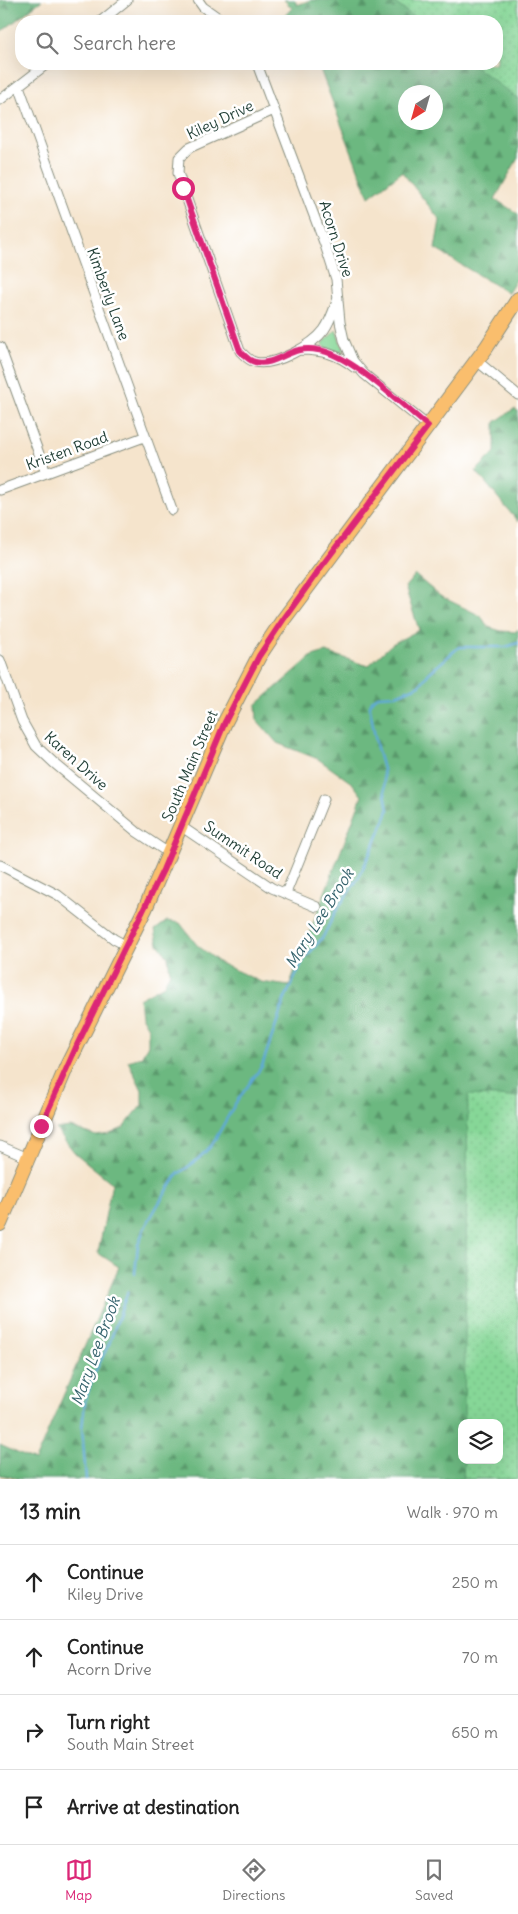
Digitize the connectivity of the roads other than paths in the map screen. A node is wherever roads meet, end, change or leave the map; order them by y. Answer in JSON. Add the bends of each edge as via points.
{"nodes":[{"id":1,"x":128,"y":0,"type":"edge"},
{"id":2,"x":198,"y":0,"type":"edge"},
{"id":3,"x":109,"y":15,"type":"edge"},
{"id":4,"x":215,"y":15,"type":"edge"},
{"id":5,"x":39,"y":70,"type":"edge"},
{"id":6,"x":259,"y":70,"type":"edge"},
{"id":7,"x":19,"y":86,"type":"junction"},
{"id":8,"x":0,"y":100,"type":"edge"},
{"id":9,"x":274,"y":110,"type":"junction"},
{"id":10,"x":338,"y":298,"type":"junction"},
{"id":11,"x":518,"y":299,"type":"edge"},
{"id":12,"x":0,"y":347,"type":"edge"},
{"id":13,"x":300,"y":350,"type":"junction"},
{"id":14,"x":476,"y":360,"type":"junction"},
{"id":15,"x":364,"y":374,"type":"junction"},
{"id":16,"x":518,"y":395,"type":"edge"},
{"id":17,"x":428,"y":426,"type":"junction"},
{"id":18,"x":144,"y":437,"type":"junction"},
{"id":19,"x":46,"y":473,"type":"junction"},
{"id":20,"x":0,"y":490,"type":"edge"},
{"id":21,"x":172,"y":510,"type":"dead end"},
{"id":22,"x":0,"y":660,"type":"edge"},
{"id":23,"x":324,"y":799,"type":"dead end"},
{"id":24,"x":182,"y":827,"type":"junction"},
{"id":25,"x":170,"y":854,"type":"junction"},
{"id":26,"x":0,"y":865,"type":"edge"},
{"id":27,"x":286,"y":893,"type":"junction"},
{"id":28,"x":317,"y":907,"type":"dead end"},
{"id":29,"x":127,"y":946,"type":"junction"},
{"id":30,"x":0,"y":1146,"type":"edge"},
{"id":31,"x":28,"y":1158,"type":"junction"},
{"id":32,"x":0,"y":1224,"type":"edge"}],
"edges":[{"from":1,"to":3,"type":"street"},
{"from":2,"to":4,"type":"street"},
{"from":5,"to":7,"type":"street"},
{"from":6,"to":9,"type":"street","name":"Acorn Drive"},
{"from":7,"to":8,"type":"street"},
{"from":7,"to":18,"type":"street","name":"Kimberly Lane"},
{"from":9,"to":10,"type":"street","name":"Acorn Drive","via":[[326,245]]},
{"from":9,"to":13,"type":"street","name":"Kiley Drive","via":[[189,148],[179,158],[178,173],[240,351],[255,362],[270,362]]},
{"from":10,"to":13,"type":"street","name":"Kiley Drive","via":[[324,331]]},
{"from":10,"to":15,"type":"street","name":"Acorn Drive","via":[[344,340]]},
{"from":11,"to":14,"type":"main road","name":"South Main Street"},
{"from":12,"to":19,"type":"street"},
{"from":13,"to":15,"type":"street","name":"Kiley Drive","via":[[319,350],[339,356]]},
{"from":14,"to":16,"type":"street"},
{"from":14,"to":17,"type":"main road","name":"South Main Street"},
{"from":15,"to":17,"type":"street","name":"Acorn Drive"},
{"from":17,"to":24,"type":"main road","name":"South Main Street","via":[[321,567],[259,656],[225,722]]},
{"from":18,"to":19,"type":"street","name":"Kristen Road"},
{"from":18,"to":21,"type":"street","name":"Kimberly Lane"},
{"from":19,"to":20,"type":"street","name":"Kristen Road"},
{"from":22,"to":25,"type":"street","name":"Karen Drive","via":[[22,721],[36,746],[137,832]]},
{"from":23,"to":27,"type":"street"},
{"from":24,"to":25,"type":"main road","name":"South Main Street"},
{"from":24,"to":27,"type":"street","name":"Summit Road","via":[[267,884]]},
{"from":25,"to":29,"type":"main road","name":"South Main Street"},
{"from":26,"to":29,"type":"street","via":[[58,895]]},
{"from":27,"to":28,"type":"street","name":"Summit Road"},
{"from":29,"to":31,"type":"main road","name":"South Main Street","via":[[66,1068]]},
{"from":30,"to":31,"type":"street"},
{"from":31,"to":32,"type":"main road","name":"South Main Street"}]}
